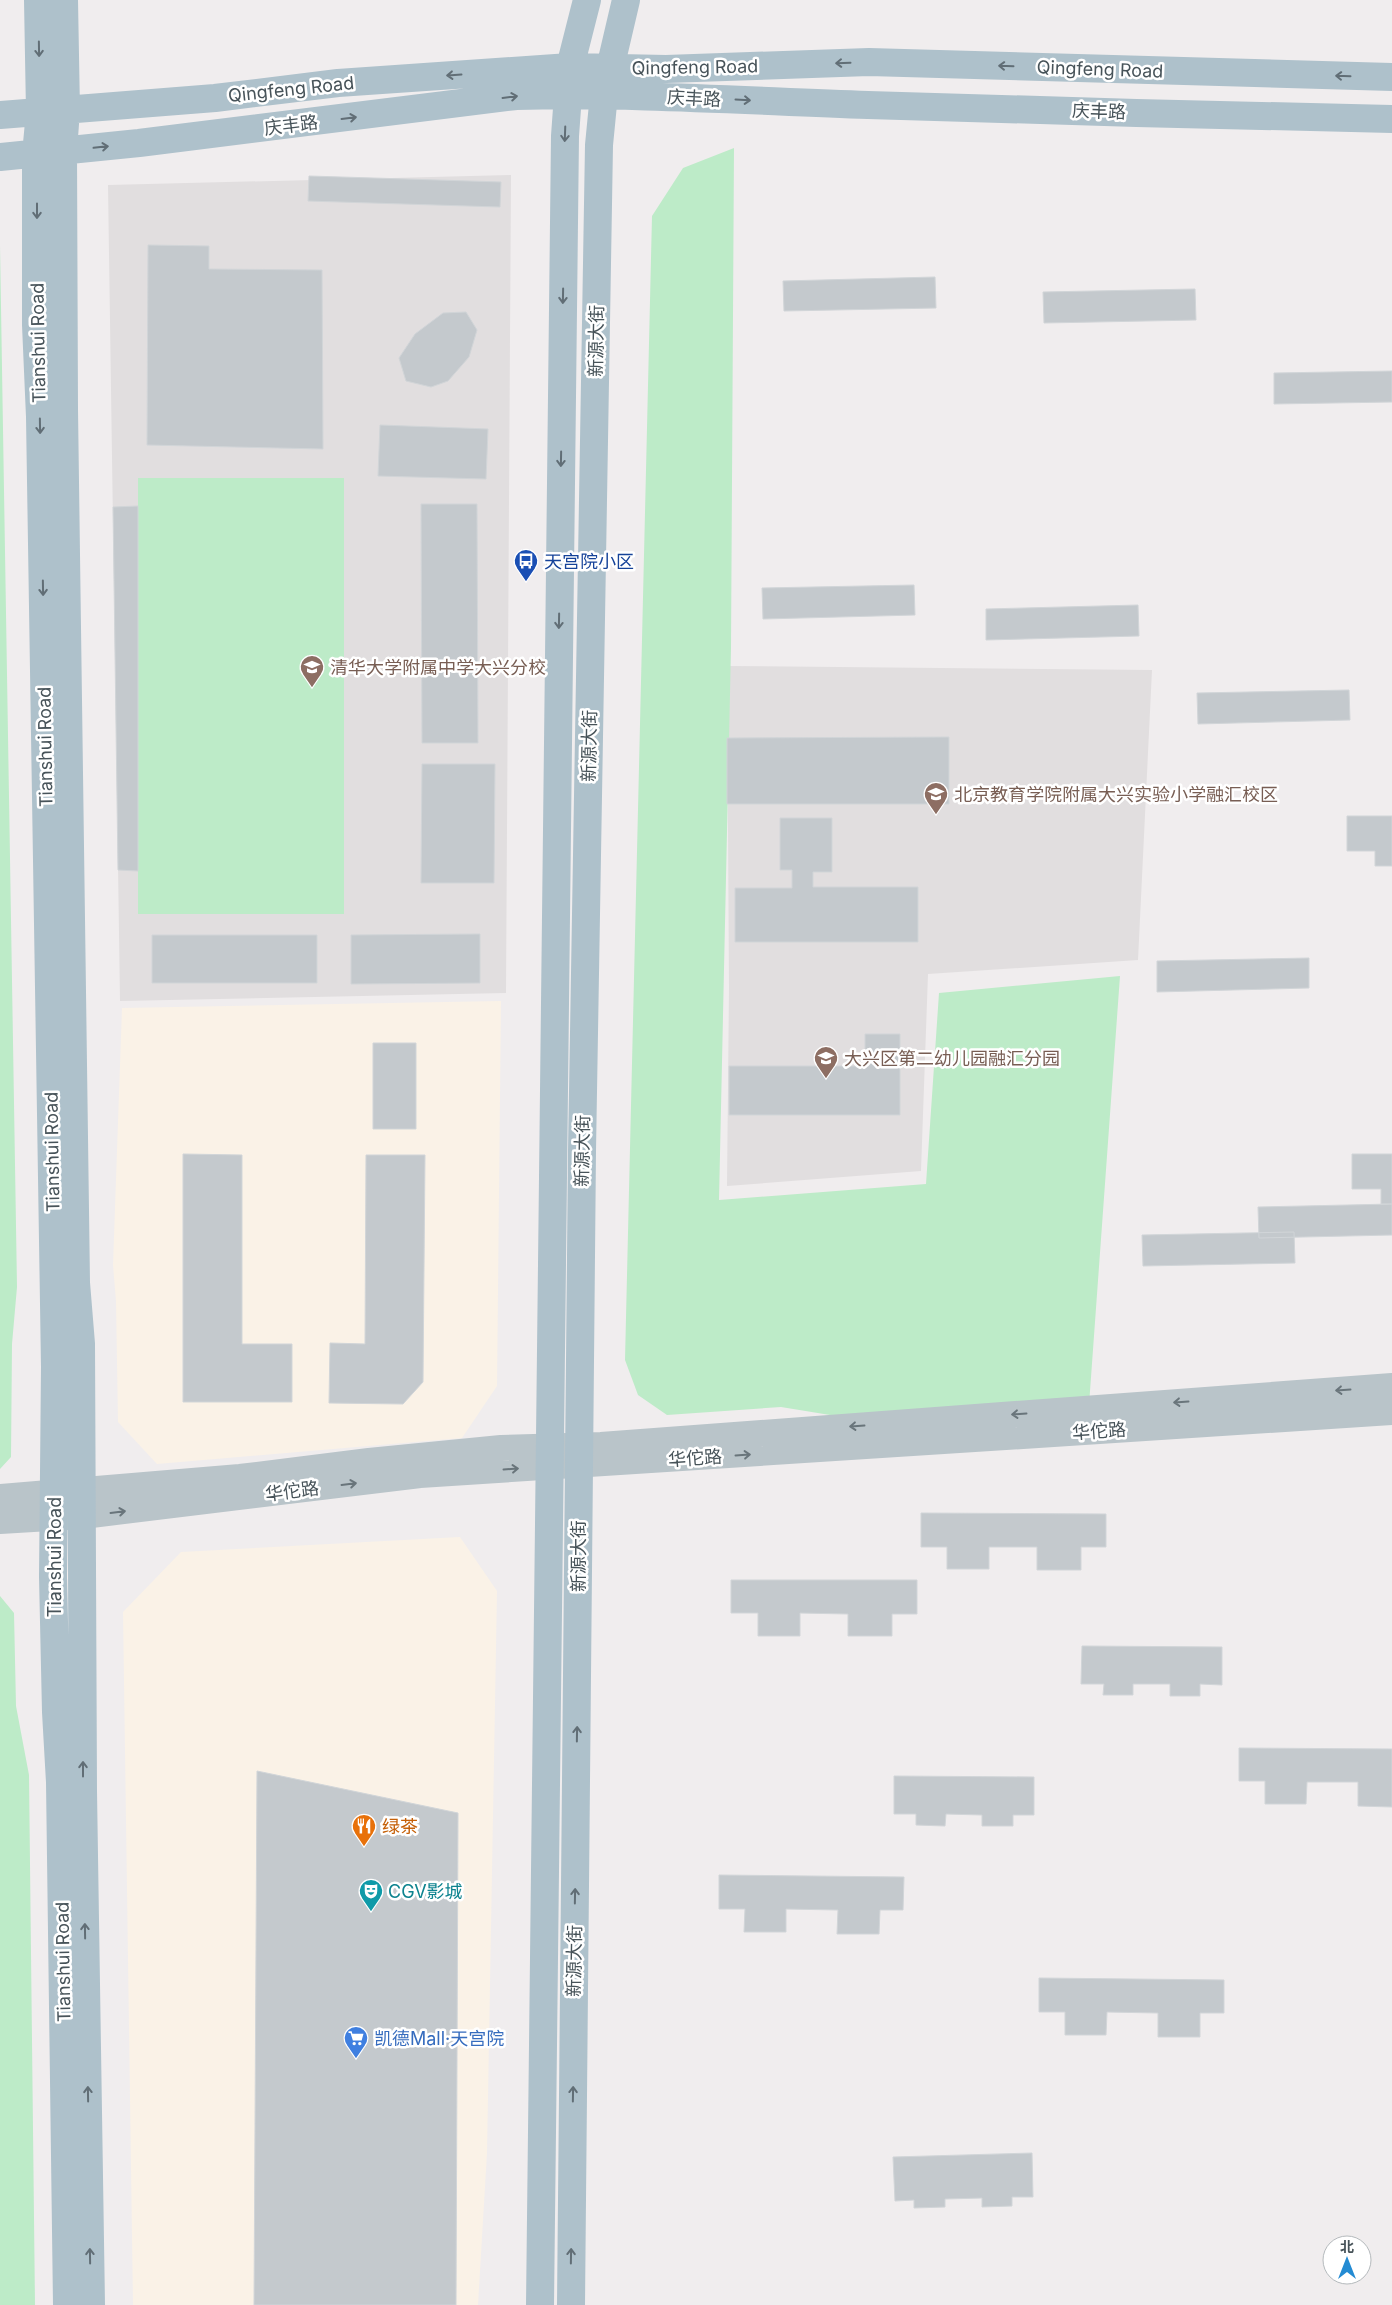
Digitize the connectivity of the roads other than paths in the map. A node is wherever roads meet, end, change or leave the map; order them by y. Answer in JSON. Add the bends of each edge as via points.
{"nodes":[{"id":1,"x":38,"y":0,"type":"edge"},
{"id":2,"x":64,"y":0,"type":"edge"},
{"id":3,"x":587,"y":0,"type":"edge"},
{"id":4,"x":626,"y":0,"type":"edge"},
{"id":5,"x":570,"y":67,"type":"junction"},
{"id":6,"x":611,"y":68,"type":"junction"},
{"id":7,"x":1392,"y":77,"type":"edge"},
{"id":8,"x":604,"y":94,"type":"junction"},
{"id":9,"x":567,"y":95,"type":"junction"},
{"id":10,"x":53,"y":111,"type":"junction"},
{"id":11,"x":0,"y":115,"type":"edge"},
{"id":12,"x":1392,"y":119,"type":"edge"},
{"id":13,"x":63,"y":151,"type":"junction"},
{"id":14,"x":36,"y":154,"type":"junction"},
{"id":15,"x":0,"y":157,"type":"edge"},
{"id":16,"x":1392,"y":1386,"type":"edge"},
{"id":17,"x":1392,"y":1412,"type":"edge"},
{"id":18,"x":550,"y":1456,"type":"junction"},
{"id":19,"x":578,"y":1456,"type":"junction"},
{"id":20,"x":0,"y":1497,"type":"edge"},
{"id":21,"x":83,"y":1503,"type":"junction"},
{"id":22,"x":54,"y":1505,"type":"junction"},
{"id":23,"x":0,"y":1521,"type":"edge"},
{"id":24,"x":67,"y":2305,"type":"edge"},
{"id":25,"x":91,"y":2305,"type":"edge"},
{"id":26,"x":540,"y":2305,"type":"edge"},
{"id":27,"x":571,"y":2305,"type":"edge"}],
"edges":[{"from":1,"to":10,"type":"main road","name":"Tianshui Road","one_way":true},
{"from":2,"to":10,"type":"main road","name":"Tianshui Road"},
{"from":3,"to":5,"type":"main road","name":"新源大街"},
{"from":4,"to":6,"type":"main road","name":"新源大街"},
{"from":5,"to":6,"type":"main road","name":"Qingfeng Road"},
{"from":5,"to":9,"type":"main road","name":"新源大街"},
{"from":5,"to":10,"type":"main road","name":"Qingfeng Road","one_way":true,"via":[[338,83],[215,98]]},
{"from":7,"to":6,"type":"main road","name":"Qingfeng Road","one_way":true,"via":[[869,62]]},
{"from":6,"to":8,"type":"main road","name":"新源大街"},
{"from":8,"to":9,"type":"main road","name":"庆丰路"},
{"from":8,"to":12,"type":"main road","name":"庆丰路","one_way":true,"via":[[868,105]]},
{"from":8,"to":19,"type":"main road","name":"新源大街","via":[[599,145]]},
{"from":13,"to":9,"type":"main road","name":"庆丰路","one_way":true,"via":[[516,96]]},
{"from":9,"to":18,"type":"main road","name":"新源大街","one_way":true},
{"from":10,"to":11,"type":"main road","name":"Qingfeng Road"},
{"from":10,"to":13,"type":"main road","name":"Tianshui Road"},
{"from":10,"to":14,"type":"main road","name":"Tianshui Road"},
{"from":13,"to":14,"type":"main road","name":"庆丰路"},
{"from":13,"to":21,"type":"main road","name":"Tianshui Road","via":[[76,1283]]},
{"from":14,"to":15,"type":"main road","name":"庆丰路"},
{"from":14,"to":22,"type":"main road","name":"Tianshui Road","one_way":true,"via":[[36,325],[55,1357]]},
{"from":16,"to":19,"type":"street","name":"华佗路","one_way":true},
{"from":19,"to":17,"type":"street","name":"华佗路","one_way":true},
{"from":18,"to":19,"type":"street","name":"华佗路"},
{"from":18,"to":21,"type":"street","name":"华佗路","via":[[501,1448],[369,1461],[240,1477]]},
{"from":18,"to":26,"type":"main road","name":"新源大街"},
{"from":27,"to":19,"type":"main road","name":"新源大街","one_way":true},
{"from":20,"to":22,"type":"street","name":"华佗路"},
{"from":21,"to":22,"type":"street","name":"华佗路"},
{"from":25,"to":21,"type":"main road","name":"Tianshui Road","one_way":true,"via":[[83,1791]]},
{"from":22,"to":23,"type":"street","name":"华佗路"},
{"from":22,"to":24,"type":"main road","name":"Tianshui Road"}]}
